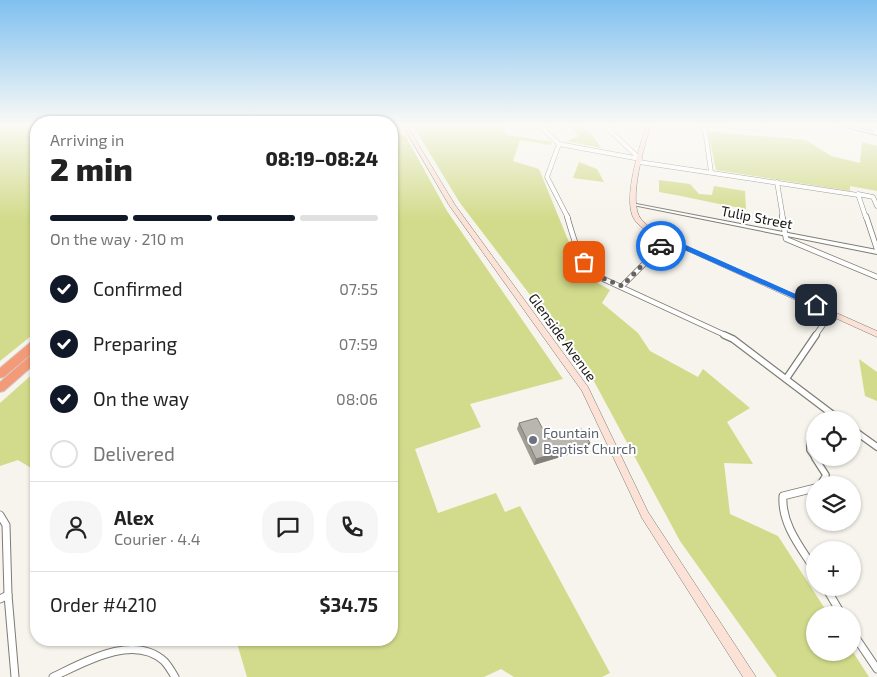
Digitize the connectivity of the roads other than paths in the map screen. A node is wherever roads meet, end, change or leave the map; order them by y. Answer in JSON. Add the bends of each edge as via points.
{"nodes":[{"id":1,"x":423,"y":156,"type":"edge"},
{"id":2,"x":554,"y":156,"type":"edge"},
{"id":3,"x":617,"y":156,"type":"edge"},
{"id":4,"x":635,"y":156,"type":"edge"},
{"id":5,"x":640,"y":156,"type":"edge"},
{"id":6,"x":709,"y":156,"type":"edge"},
{"id":7,"x":639,"y":160,"type":"junction"},
{"id":8,"x":711,"y":172,"type":"junction"},
{"id":9,"x":777,"y":182,"type":"junction"},
{"id":10,"x":858,"y":195,"type":"junction"},
{"id":11,"x":633,"y":204,"type":"junction"},
{"id":12,"x":877,"y":206,"type":"edge"},
{"id":13,"x":785,"y":234,"type":"junction"},
{"id":14,"x":668,"y":240,"type":"junction"},
{"id":15,"x":877,"y":250,"type":"edge"},
{"id":16,"x":877,"y":277,"type":"edge"},
{"id":17,"x":622,"y":286,"type":"junction"},
{"id":18,"x":832,"y":312,"type":"junction"},
{"id":19,"x":877,"y":334,"type":"edge"},
{"id":20,"x":30,"y":349,"type":"edge"},
{"id":21,"x":30,"y":362,"type":"edge"},
{"id":22,"x":0,"y":374,"type":"edge"},
{"id":23,"x":786,"y":379,"type":"junction"},
{"id":24,"x":0,"y":388,"type":"edge"},
{"id":25,"x":827,"y":411,"type":"edge"},
{"id":26,"x":861,"y":435,"type":"edge"},
{"id":27,"x":877,"y":447,"type":"edge"},
{"id":28,"x":806,"y":490,"type":"edge"},
{"id":29,"x":0,"y":515,"type":"edge"},
{"id":30,"x":806,"y":555,"type":"edge"},
{"id":31,"x":8,"y":594,"type":"junction"},
{"id":32,"x":0,"y":599,"type":"edge"},
{"id":33,"x":861,"y":645,"type":"edge"},
{"id":34,"x":877,"y":669,"type":"edge"},
{"id":35,"x":15,"y":677,"type":"edge"},
{"id":36,"x":54,"y":677,"type":"edge"},
{"id":37,"x":175,"y":677,"type":"edge"},
{"id":38,"x":750,"y":677,"type":"edge"}],
"edges":[{"from":1,"to":38,"type":"main road","name":"Glenside Avenue","via":[[452,205],[585,389],[656,535]]},
{"from":2,"to":17,"type":"street","via":[[547,172],[548,181],[562,205],[586,267],[599,277]]},
{"from":3,"to":7,"type":"street"},
{"from":4,"to":7,"type":"street"},
{"from":5,"to":7,"type":"main road"},
{"from":6,"to":8,"type":"street"},
{"from":7,"to":8,"type":"street"},
{"from":7,"to":11,"type":"main road"},
{"from":8,"to":9,"type":"street"},
{"from":9,"to":10,"type":"street"},
{"from":9,"to":13,"type":"street"},
{"from":10,"to":12,"type":"street","via":[[872,196]]},
{"from":10,"to":15,"type":"street"},
{"from":11,"to":13,"type":"street","name":"Tulip Street"},
{"from":11,"to":14,"type":"main road","via":[[640,222]]},
{"from":13,"to":15,"type":"street","name":"Tulip Street"},
{"from":13,"to":16,"type":"street","via":[[786,239]]},
{"from":14,"to":17,"type":"street"},
{"from":14,"to":18,"type":"main road"},
{"from":17,"to":23,"type":"street","via":[[733,340]]},
{"from":18,"to":19,"type":"main road"},
{"from":18,"to":23,"type":"street"},
{"from":20,"to":22,"type":"highway"},
{"from":21,"to":24,"type":"highway"},
{"from":23,"to":25,"type":"street"},
{"from":26,"to":27,"type":"street"},
{"from":28,"to":30,"type":"street","via":[[789,493],[782,500],[788,524]]},
{"from":29,"to":31,"type":"street","via":[[6,525]]},
{"from":31,"to":32,"type":"street"},
{"from":31,"to":35,"type":"street"},
{"from":33,"to":34,"type":"street"},
{"from":36,"to":37,"type":"street","via":[[112,652],[134,649],[160,658]]}]}
